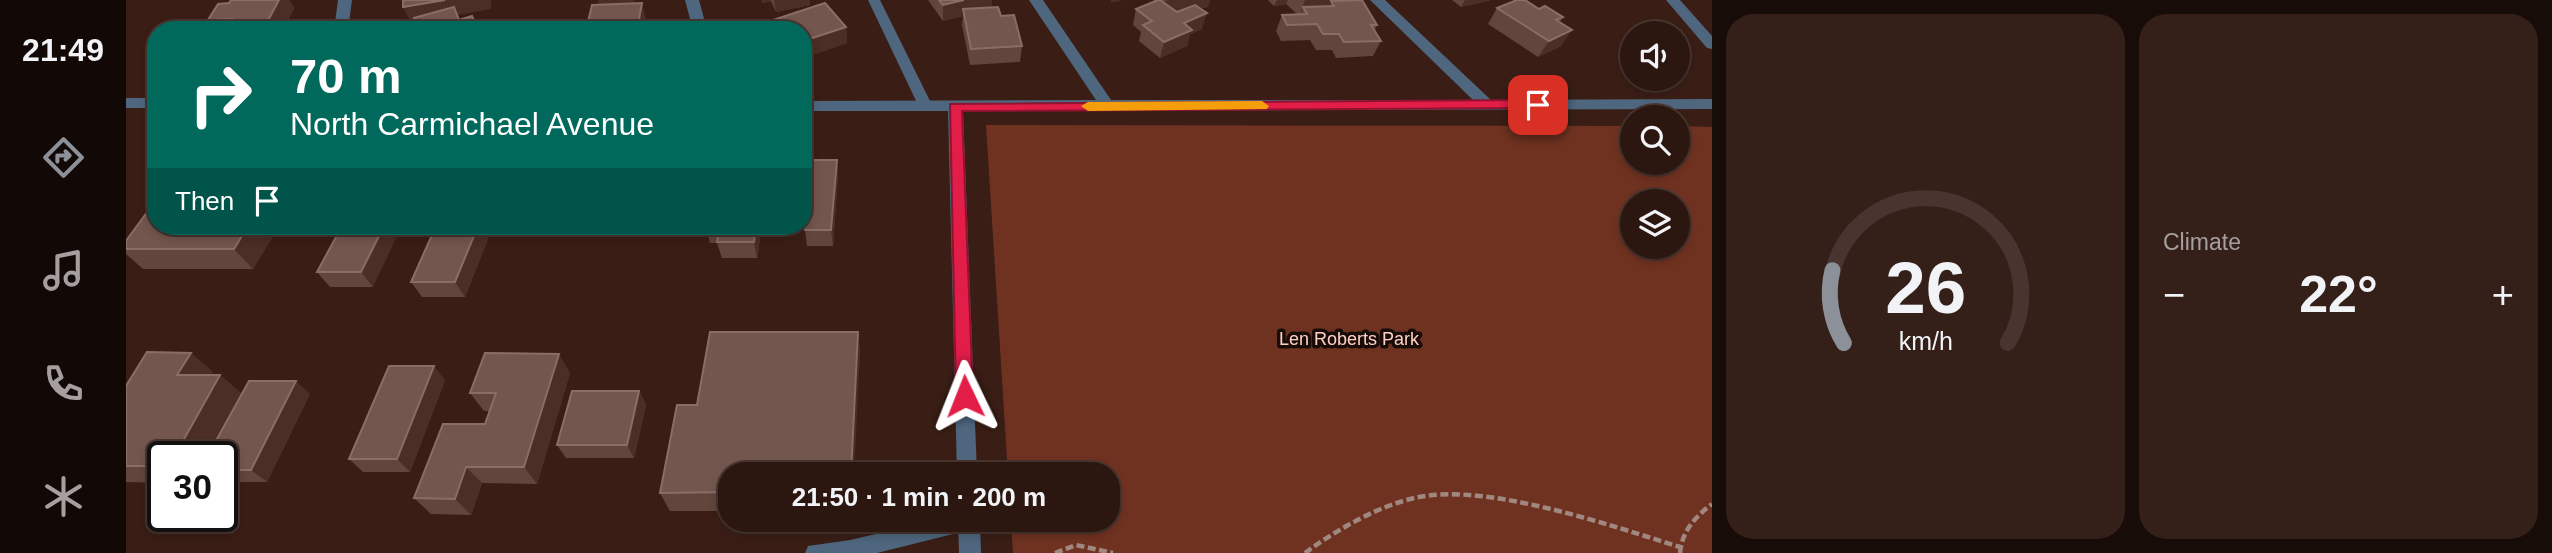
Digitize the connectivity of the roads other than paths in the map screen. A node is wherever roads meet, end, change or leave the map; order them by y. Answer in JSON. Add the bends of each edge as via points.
{"nodes":[{"id":1,"x":345,"y":0,"type":"edge"},
{"id":2,"x":692,"y":0,"type":"edge"},
{"id":3,"x":874,"y":0,"type":"edge"},
{"id":4,"x":1036,"y":0,"type":"edge"},
{"id":5,"x":1377,"y":0,"type":"edge"},
{"id":6,"x":1673,"y":0,"type":"edge"},
{"id":7,"x":342,"y":21,"type":"edge"},
{"id":8,"x":698,"y":21,"type":"edge"},
{"id":9,"x":1712,"y":45,"type":"edge"},
{"id":10,"x":126,"y":103,"type":"edge"},
{"id":11,"x":147,"y":103,"type":"edge"},
{"id":12,"x":1712,"y":104,"type":"edge"},
{"id":13,"x":1488,"y":105,"type":"junction"},
{"id":14,"x":812,"y":106,"type":"edge"},
{"id":15,"x":1107,"y":106,"type":"junction"},
{"id":16,"x":926,"y":107,"type":"junction"},
{"id":17,"x":955,"y":107,"type":"junction"},
{"id":18,"x":967,"y":462,"type":"edge"},
{"id":19,"x":921,"y":532,"type":"edge"},
{"id":20,"x":969,"y":532,"type":"edge"},
{"id":21,"x":815,"y":553,"type":"edge"},
{"id":22,"x":970,"y":553,"type":"edge"}],
"edges":[{"from":1,"to":7,"type":"street"},
{"from":2,"to":8,"type":"street"},
{"from":3,"to":16,"type":"lane"},
{"from":4,"to":15,"type":"street"},
{"from":5,"to":13,"type":"street"},
{"from":6,"to":9,"type":"street"},
{"from":10,"to":11,"type":"street"},
{"from":12,"to":13,"type":"street"},
{"from":13,"to":15,"type":"street"},
{"from":14,"to":16,"type":"street"},
{"from":15,"to":17,"type":"street"},
{"from":16,"to":17,"type":"street"},
{"from":17,"to":18,"type":"street"},
{"from":19,"to":21,"type":"lane","via":[[850,550]]},
{"from":20,"to":22,"type":"street"}]}
